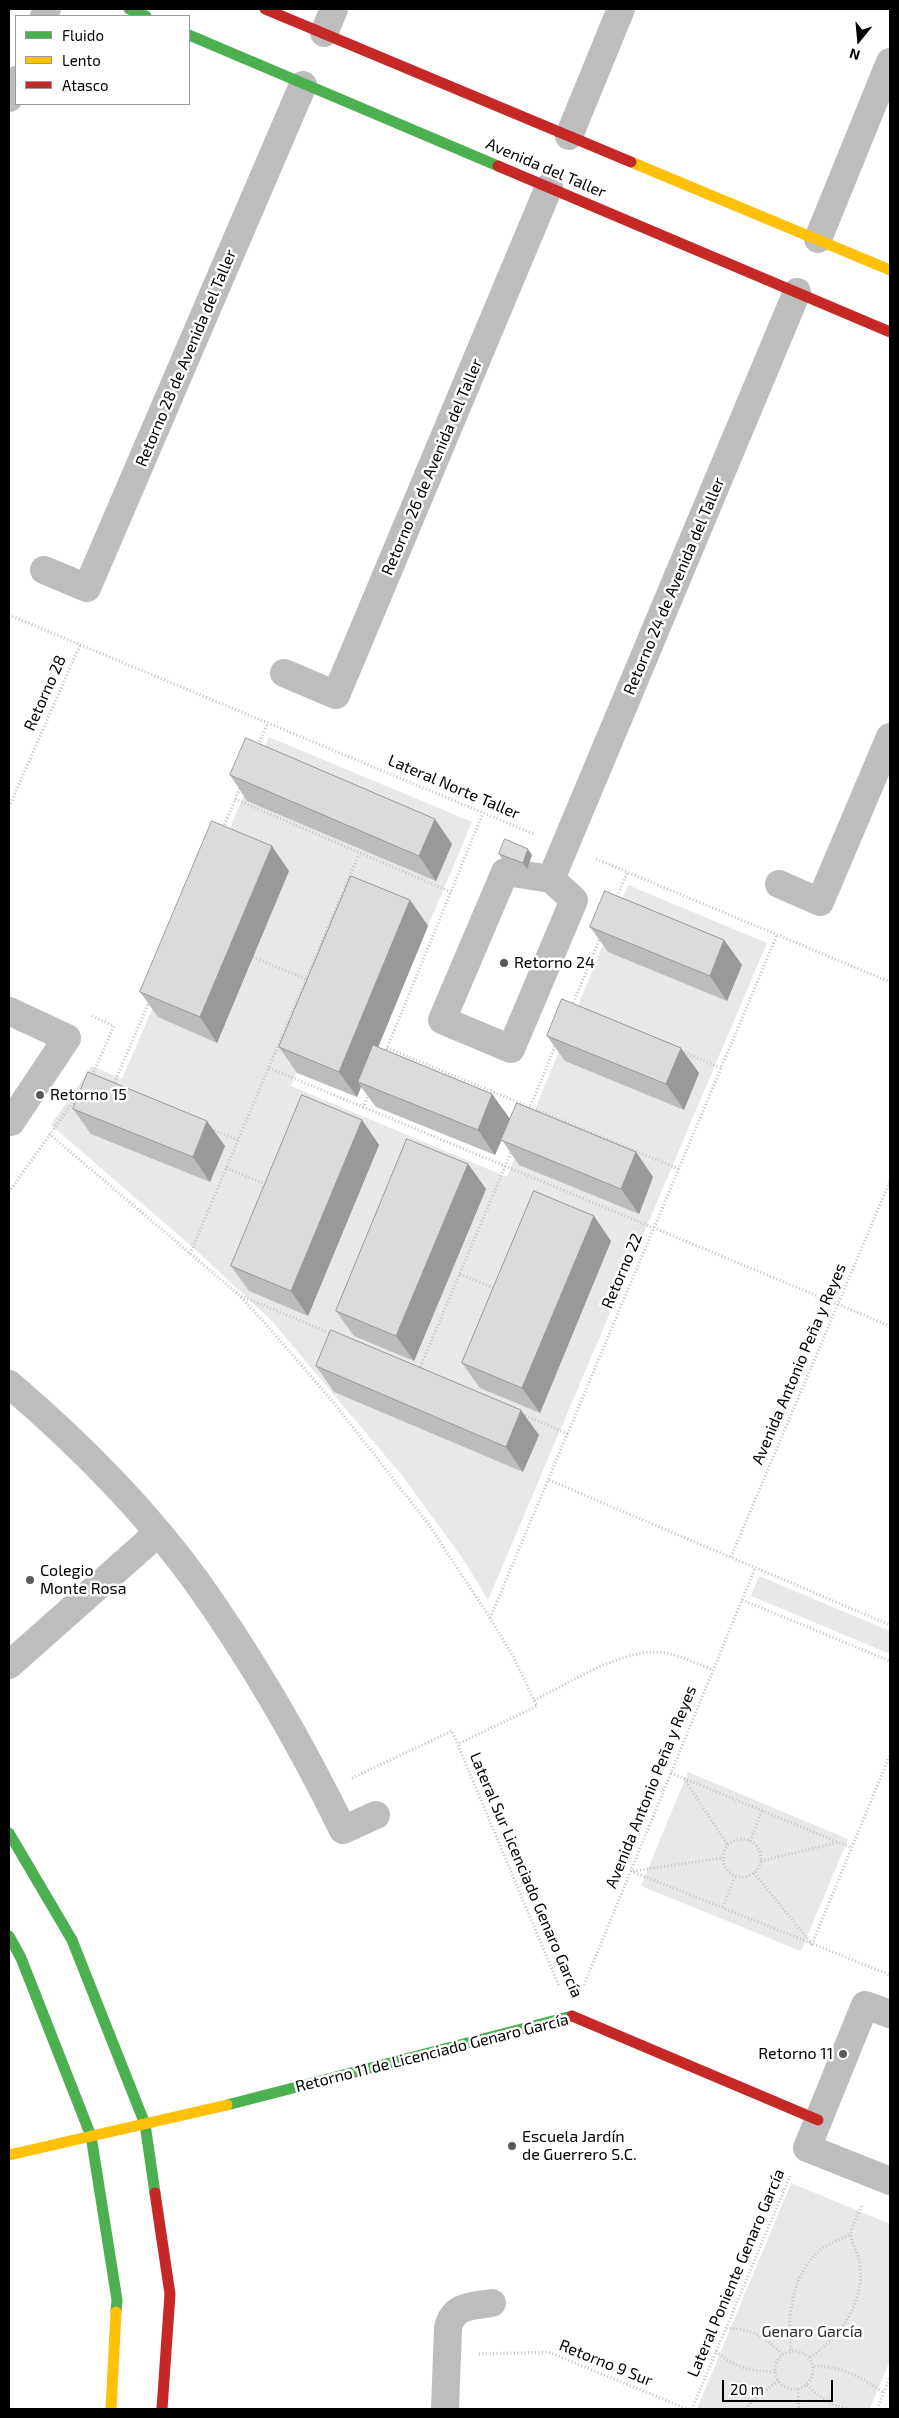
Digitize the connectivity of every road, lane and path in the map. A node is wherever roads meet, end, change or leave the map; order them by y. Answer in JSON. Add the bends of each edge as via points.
{"nodes":[{"id":1,"x":129,"y":9,"type":"edge"},
{"id":2,"x":266,"y":9,"type":"edge"},
{"id":3,"x":621,"y":9,"type":"edge"},
{"id":4,"x":144,"y":15,"type":"edge"},
{"id":5,"x":329,"y":21,"type":"edge"},
{"id":6,"x":190,"y":35,"type":"edge"},
{"id":7,"x":890,"y":62,"type":"edge"},
{"id":8,"x":15,"y":83,"type":"edge"},
{"id":9,"x":304,"y":85,"type":"junction"},
{"id":10,"x":883,"y":94,"type":"edge"},
{"id":11,"x":9,"y":98,"type":"edge"},
{"id":12,"x":569,"y":136,"type":"junction"},
{"id":13,"x":549,"y":187,"type":"junction"},
{"id":14,"x":818,"y":239,"type":"junction"},
{"id":15,"x":890,"y":270,"type":"edge"},
{"id":16,"x":797,"y":292,"type":"junction"},
{"id":17,"x":890,"y":332,"type":"edge"},
{"id":18,"x":44,"y":570,"type":"dead end"},
{"id":19,"x":9,"y":615,"type":"edge"},
{"id":20,"x":80,"y":645,"type":"junction"},
{"id":21,"x":284,"y":673,"type":"dead end"},
{"id":22,"x":268,"y":723,"type":"junction"},
{"id":23,"x":890,"y":737,"type":"edge"},
{"id":24,"x":257,"y":748,"type":"edge"},
{"id":25,"x":242,"y":782,"type":"edge"},
{"id":26,"x":235,"y":799,"type":"junction"},
{"id":27,"x":9,"y":807,"type":"edge"},
{"id":28,"x":483,"y":812,"type":"junction"},
{"id":29,"x":220,"y":835,"type":"edge"},
{"id":30,"x":564,"y":846,"type":"junction"},
{"id":31,"x":359,"y":854,"type":"junction"},
{"id":32,"x":627,"y":873,"type":"junction"},
{"id":33,"x":551,"y":879,"type":"junction"},
{"id":34,"x":779,"y":884,"type":"dead end"},
{"id":35,"x":451,"y":892,"type":"junction"},
{"id":36,"x":613,"y":908,"type":"edge"},
{"id":37,"x":602,"y":935,"type":"edge"},
{"id":38,"x":777,"y":935,"type":"junction"},
{"id":39,"x":253,"y":957,"type":"dead end"},
{"id":40,"x":306,"y":979,"type":"junction"},
{"id":41,"x":890,"y":982,"type":"edge"},
{"id":42,"x":151,"y":997,"type":"edge"},
{"id":43,"x":572,"y":1006,"type":"junction"},
{"id":44,"x":581,"y":1010,"type":"edge"},
{"id":45,"x":9,"y":1011,"type":"edge"},
{"id":46,"x":568,"y":1015,"type":"edge"},
{"id":47,"x":557,"y":1042,"type":"edge"},
{"id":48,"x":387,"y":1048,"type":"dead end"},
{"id":49,"x":677,"y":1050,"type":"edge"},
{"id":50,"x":385,"y":1054,"type":"edge"},
{"id":51,"x":268,"y":1068,"type":"junction"},
{"id":52,"x":721,"y":1068,"type":"junction"},
{"id":53,"x":91,"y":1079,"type":"edge"},
{"id":54,"x":98,"y":1081,"type":"edge"},
{"id":55,"x":106,"y":1084,"type":"edge"},
{"id":56,"x":85,"y":1087,"type":"edge"},
{"id":57,"x":112,"y":1087,"type":"junction"},
{"id":58,"x":370,"y":1090,"type":"edge"},
{"id":59,"x":122,"y":1091,"type":"edge"},
{"id":60,"x":363,"y":1108,"type":"junction"},
{"id":61,"x":527,"y":1113,"type":"edge"},
{"id":62,"x":9,"y":1121,"type":"edge"},
{"id":63,"x":202,"y":1125,"type":"edge"},
{"id":64,"x":49,"y":1134,"type":"junction"},
{"id":65,"x":238,"y":1140,"type":"junction"},
{"id":66,"x":512,"y":1149,"type":"edge"},
{"id":67,"x":505,"y":1166,"type":"junction"},
{"id":68,"x":226,"y":1168,"type":"junction"},
{"id":69,"x":678,"y":1169,"type":"junction"},
{"id":70,"x":890,"y":1181,"type":"edge"},
{"id":71,"x":271,"y":1187,"type":"edge"},
{"id":72,"x":9,"y":1192,"type":"edge"},
{"id":73,"x":654,"y":1228,"type":"junction"},
{"id":74,"x":190,"y":1254,"type":"junction"},
{"id":75,"x":460,"y":1274,"type":"junction"},
{"id":76,"x":501,"y":1291,"type":"edge"},
{"id":77,"x":239,"y":1295,"type":"junction"},
{"id":78,"x":838,"y":1304,"type":"junction"},
{"id":79,"x":890,"y":1326,"type":"edge"},
{"id":80,"x":338,"y":1337,"type":"edge"},
{"id":81,"x":410,"y":1367,"type":"edge"},
{"id":82,"x":418,"y":1371,"type":"junction"},
{"id":83,"x":427,"y":1374,"type":"edge"},
{"id":84,"x":9,"y":1384,"type":"edge"},
{"id":85,"x":515,"y":1412,"type":"edge"},
{"id":86,"x":568,"y":1434,"type":"junction"},
{"id":87,"x":549,"y":1480,"type":"junction"},
{"id":88,"x":158,"y":1533,"type":"junction"},
{"id":89,"x":731,"y":1557,"type":"junction"},
{"id":90,"x":755,"y":1568,"type":"junction"},
{"id":91,"x":742,"y":1600,"type":"junction"},
{"id":92,"x":490,"y":1618,"type":"junction"},
{"id":93,"x":890,"y":1625,"type":"edge"},
{"id":94,"x":890,"y":1661,"type":"edge"},
{"id":95,"x":9,"y":1665,"type":"edge"},
{"id":96,"x":712,"y":1670,"type":"junction"},
{"id":97,"x":534,"y":1700,"type":"junction"},
{"id":98,"x":458,"y":1744,"type":"junction"},
{"id":99,"x":890,"y":1755,"type":"edge"},
{"id":100,"x":889,"y":1760,"type":"edge"},
{"id":101,"x":671,"y":1773,"type":"junction"},
{"id":102,"x":684,"y":1779,"type":"junction"},
{"id":103,"x":325,"y":1792,"type":"junction"},
{"id":104,"x":762,"y":1811,"type":"junction"},
{"id":105,"x":376,"y":1815,"type":"dead end"},
{"id":106,"x":9,"y":1833,"type":"edge"},
{"id":107,"x":750,"y":1840,"type":"junction"},
{"id":108,"x":839,"y":1842,"type":"junction"},
{"id":109,"x":728,"y":1845,"type":"junction"},
{"id":110,"x":852,"y":1848,"type":"junction"},
{"id":111,"x":722,"y":1858,"type":"junction"},
{"id":112,"x":761,"y":1861,"type":"junction"},
{"id":113,"x":631,"y":1871,"type":"junction"},
{"id":114,"x":754,"y":1873,"type":"junction"},
{"id":115,"x":735,"y":1877,"type":"junction"},
{"id":116,"x":723,"y":1907,"type":"junction"},
{"id":117,"x":9,"y":1936,"type":"edge"},
{"id":118,"x":812,"y":1944,"type":"junction"},
{"id":119,"x":890,"y":1975,"type":"edge"},
{"id":120,"x":890,"y":2014,"type":"edge"},
{"id":121,"x":572,"y":2016,"type":"junction"},
{"id":122,"x":818,"y":2120,"type":"junction"},
{"id":123,"x":145,"y":2124,"type":"junction"},
{"id":124,"x":91,"y":2136,"type":"junction"},
{"id":125,"x":807,"y":2148,"type":"junction"},
{"id":126,"x":9,"y":2155,"type":"edge"},
{"id":127,"x":882,"y":2178,"type":"edge"},
{"id":128,"x":851,"y":2234,"type":"junction"},
{"id":129,"x":492,"y":2303,"type":"joint"},
{"id":130,"x":726,"y":2328,"type":"junction"},
{"id":131,"x":791,"y":2350,"type":"junction"},
{"id":132,"x":716,"y":2351,"type":"junction"},
{"id":133,"x":782,"y":2354,"type":"junction"},
{"id":134,"x":810,"y":2357,"type":"junction"},
{"id":135,"x":814,"y":2366,"type":"junction"},
{"id":136,"x":774,"y":2372,"type":"junction"},
{"id":137,"x":890,"y":2377,"type":"edge"},
{"id":138,"x":778,"y":2381,"type":"junction"},
{"id":139,"x":807,"y":2385,"type":"junction"},
{"id":140,"x":798,"y":2389,"type":"junction"},
{"id":141,"x":884,"y":2393,"type":"junction"},
{"id":142,"x":111,"y":2409,"type":"edge"},
{"id":143,"x":162,"y":2409,"type":"edge"},
{"id":144,"x":445,"y":2409,"type":"edge"},
{"id":145,"x":687,"y":2409,"type":"edge"},
{"id":146,"x":692,"y":2409,"type":"edge"},
{"id":147,"x":746,"y":2409,"type":"edge"},
{"id":148,"x":799,"y":2409,"type":"edge"},
{"id":149,"x":848,"y":2409,"type":"edge"},
{"id":150,"x":877,"y":2409,"type":"edge"}],
"edges":[{"from":1,"to":4,"type":"street"},
{"from":2,"to":5,"type":"street"},
{"from":3,"to":12,"type":"street"},
{"from":5,"to":12,"type":"street"},
{"from":6,"to":9,"type":"street","name":"Avenida del Taller"},
{"from":7,"to":10,"type":"street"},
{"from":8,"to":11,"type":"street"},
{"from":9,"to":13,"type":"street","name":"Avenida del Taller"},
{"from":9,"to":18,"type":"street","name":"Retorno 28 de Avenida del Taller","via":[[87,588]]},
{"from":10,"to":14,"type":"street"},
{"from":12,"to":14,"type":"street"},
{"from":13,"to":16,"type":"street","name":"Avenida del Taller"},
{"from":13,"to":21,"type":"street","name":"Retorno 26 de Avenida del Taller","via":[[336,695]]},
{"from":14,"to":15,"type":"street"},
{"from":16,"to":17,"type":"street","name":"Avenida del Taller"},
{"from":16,"to":30,"type":"street","name":"Retorno 24 de Avenida del Taller"},
{"from":19,"to":20,"type":"path","name":"Lateral Norte Taller"},
{"from":20,"to":22,"type":"path","name":"Lateral Norte Taller"},
{"from":20,"to":27,"type":"path","name":"Retorno 28"},
{"from":22,"to":24,"type":"path"},
{"from":22,"to":28,"type":"path","name":"Lateral Norte Taller"},
{"from":23,"to":34,"type":"street","via":[[820,902]]},
{"from":25,"to":26,"type":"path"},
{"from":26,"to":29,"type":"path"},
{"from":26,"to":31,"type":"path"},
{"from":28,"to":30,"type":"path","name":"Lateral Norte Taller"},
{"from":28,"to":35,"type":"path"},
{"from":30,"to":32,"type":"path","name":"Lateral Norte Taller"},
{"from":30,"to":33,"type":"street","name":"Retorno 24 de Avenida del Taller"},
{"from":31,"to":35,"type":"path"},
{"from":31,"to":40,"type":"path"},
{"from":32,"to":36,"type":"path"},
{"from":32,"to":38,"type":"path","name":"Lateral Norte Taller"},
{"from":33,"to":33,"type":"street","via":[[505,872],[442,1020],[511,1049],[574,900]]},
{"from":35,"to":50,"type":"path"},
{"from":37,"to":43,"type":"path"},
{"from":38,"to":41,"type":"path","name":"Lateral Norte Taller"},
{"from":38,"to":52,"type":"path","name":"Retorno 22"},
{"from":39,"to":40,"type":"path"},
{"from":40,"to":51,"type":"path"},
{"from":42,"to":57,"type":"path"},
{"from":43,"to":44,"type":"path"},
{"from":43,"to":46,"type":"path"},
{"from":45,"to":62,"type":"street","via":[[67,1038]]},
{"from":47,"to":61,"type":"path"},
{"from":48,"to":69,"type":"path"},
{"from":49,"to":52,"type":"path"},
{"from":51,"to":60,"type":"path"},
{"from":51,"to":65,"type":"path"},
{"from":52,"to":69,"type":"path","name":"Retorno 22"},
{"from":53,"to":54,"type":"path"},
{"from":55,"to":57,"type":"path"},
{"from":56,"to":64,"type":"path"},
{"from":57,"to":59,"type":"path"},
{"from":58,"to":60,"type":"path"},
{"from":60,"to":67,"type":"path"},
{"from":63,"to":65,"type":"path"},
{"from":64,"to":72,"type":"path"},
{"from":64,"to":74,"type":"path"},
{"from":65,"to":68,"type":"path"},
{"from":66,"to":67,"type":"path"},
{"from":67,"to":73,"type":"path"},
{"from":67,"to":75,"type":"path"},
{"from":68,"to":71,"type":"path"},
{"from":68,"to":74,"type":"path"},
{"from":69,"to":73,"type":"path","name":"Retorno 22"},
{"from":70,"to":78,"type":"path","name":"Avenida Antonio Peña y Reyes"},
{"from":73,"to":78,"type":"path"},
{"from":73,"to":86,"type":"path","name":"Retorno 22"},
{"from":74,"to":77,"type":"path"},
{"from":75,"to":76,"type":"path"},
{"from":75,"to":82,"type":"path"},
{"from":77,"to":80,"type":"path"},
{"from":77,"to":92,"type":"path","via":[[328,1396],[398,1484]]},
{"from":78,"to":79,"type":"path"},
{"from":78,"to":89,"type":"path","name":"Avenida Antonio Peña y Reyes"},
{"from":81,"to":82,"type":"path"},
{"from":82,"to":83,"type":"path"},
{"from":84,"to":88,"type":"street","via":[[118,1488]]},
{"from":85,"to":86,"type":"path"},
{"from":86,"to":87,"type":"path","name":"Retorno 22"},
{"from":87,"to":89,"type":"path"},
{"from":87,"to":92,"type":"path","name":"Retorno 22"},
{"from":88,"to":95,"type":"street"},
{"from":88,"to":103,"type":"street","via":[[226,1625]]},
{"from":89,"to":90,"type":"path"},
{"from":90,"to":91,"type":"path","name":"Avenida Antonio Peña y Reyes"},
{"from":90,"to":93,"type":"path"},
{"from":91,"to":94,"type":"path"},
{"from":91,"to":96,"type":"path","name":"Avenida Antonio Peña y Reyes"},
{"from":92,"to":97,"type":"path"},
{"from":96,"to":97,"type":"path","via":[[676,1655],[644,1652],[609,1664]]},
{"from":96,"to":101,"type":"path","name":"Avenida Antonio Peña y Reyes"},
{"from":97,"to":98,"type":"path","via":[[537,1706]]},
{"from":98,"to":103,"type":"path","via":[[452,1731]]},
{"from":98,"to":121,"type":"path","name":"Lateral Sur Licenciado Genaro García"},
{"from":99,"to":100,"type":"path"},
{"from":100,"to":110,"type":"path"},
{"from":101,"to":102,"type":"path"},
{"from":101,"to":113,"type":"path","name":"Avenida Antonio Peña y Reyes"},
{"from":102,"to":104,"type":"path"},
{"from":102,"to":109,"type":"path"},
{"from":103,"to":105,"type":"street","via":[[343,1830]]},
{"from":104,"to":107,"type":"path"},
{"from":104,"to":108,"type":"path"},
{"from":106,"to":123,"type":"street","via":[[72,1940]]},
{"from":107,"to":109,"type":"path","via":[[734,1840]]},
{"from":107,"to":112,"type":"path","via":[[757,1846]]},
{"from":108,"to":110,"type":"path"},
{"from":108,"to":112,"type":"path"},
{"from":109,"to":111,"type":"path"},
{"from":110,"to":118,"type":"path"},
{"from":111,"to":113,"type":"path"},
{"from":111,"to":115,"type":"path","via":[[728,1873]]},
{"from":112,"to":114,"type":"path"},
{"from":113,"to":116,"type":"path"},
{"from":113,"to":121,"type":"path","name":"Avenida Antonio Peña y Reyes"},
{"from":114,"to":115,"type":"path"},
{"from":114,"to":118,"type":"path"},
{"from":115,"to":116,"type":"path"},
{"from":116,"to":118,"type":"path"},
{"from":117,"to":124,"type":"street","via":[[21,1958]]},
{"from":118,"to":119,"type":"path"},
{"from":120,"to":122,"type":"street","via":[[865,2005]]},
{"from":121,"to":122,"type":"street","name":"Retorno 11 de Licenciado Genaro García"},
{"from":121,"to":123,"type":"street","name":"Retorno 11 de Licenciado Genaro García"},
{"from":122,"to":125,"type":"street"},
{"from":123,"to":124,"type":"street","name":"Retorno 11 de Licenciado Genaro García"},
{"from":123,"to":143,"type":"street","via":[[170,2294]]},
{"from":124,"to":126,"type":"street","name":"Retorno 11 de Licenciado Genaro García"},
{"from":124,"to":142,"type":"street","via":[[117,2300]]},
{"from":125,"to":127,"type":"street"},
{"from":125,"to":130,"type":"path","name":"Lateral Poniente Genaro García","via":[[784,2186]]},
{"from":127,"to":128,"type":"path"},
{"from":128,"to":131,"type":"path","via":[[820,2250],[800,2274],[788,2330]]},
{"from":128,"to":134,"type":"path","via":[[860,2264],[857,2299],[845,2324],[829,2344]]},
{"from":129,"to":144,"type":"street","via":[[457,2310],[450,2318]]},
{"from":129,"to":145,"type":"path","name":"Retorno 9 Sur","via":[[476,2354],[548,2352]]},
{"from":130,"to":132,"type":"path","name":"Lateral Poniente Genaro García"},
{"from":130,"to":133,"type":"path","via":[[752,2331],[768,2340]]},
{"from":131,"to":133,"type":"path"},
{"from":131,"to":134,"type":"path","via":[[802,2351]]},
{"from":132,"to":136,"type":"path","via":[[738,2367]]},
{"from":132,"to":146,"type":"path","name":"Lateral Poniente Genaro García"},
{"from":133,"to":136,"type":"path"},
{"from":134,"to":135,"type":"path"},
{"from":135,"to":139,"type":"path","via":[[813,2376]]},
{"from":135,"to":141,"type":"path","via":[[828,2366],[852,2373]]},
{"from":136,"to":138,"type":"path"},
{"from":137,"to":141,"type":"path"},
{"from":138,"to":140,"type":"path","via":[[787,2388]]},
{"from":138,"to":147,"type":"path"},
{"from":139,"to":140,"type":"path"},
{"from":139,"to":149,"type":"path","via":[[819,2397]]},
{"from":140,"to":148,"type":"path"},
{"from":141,"to":150,"type":"path"}]}
